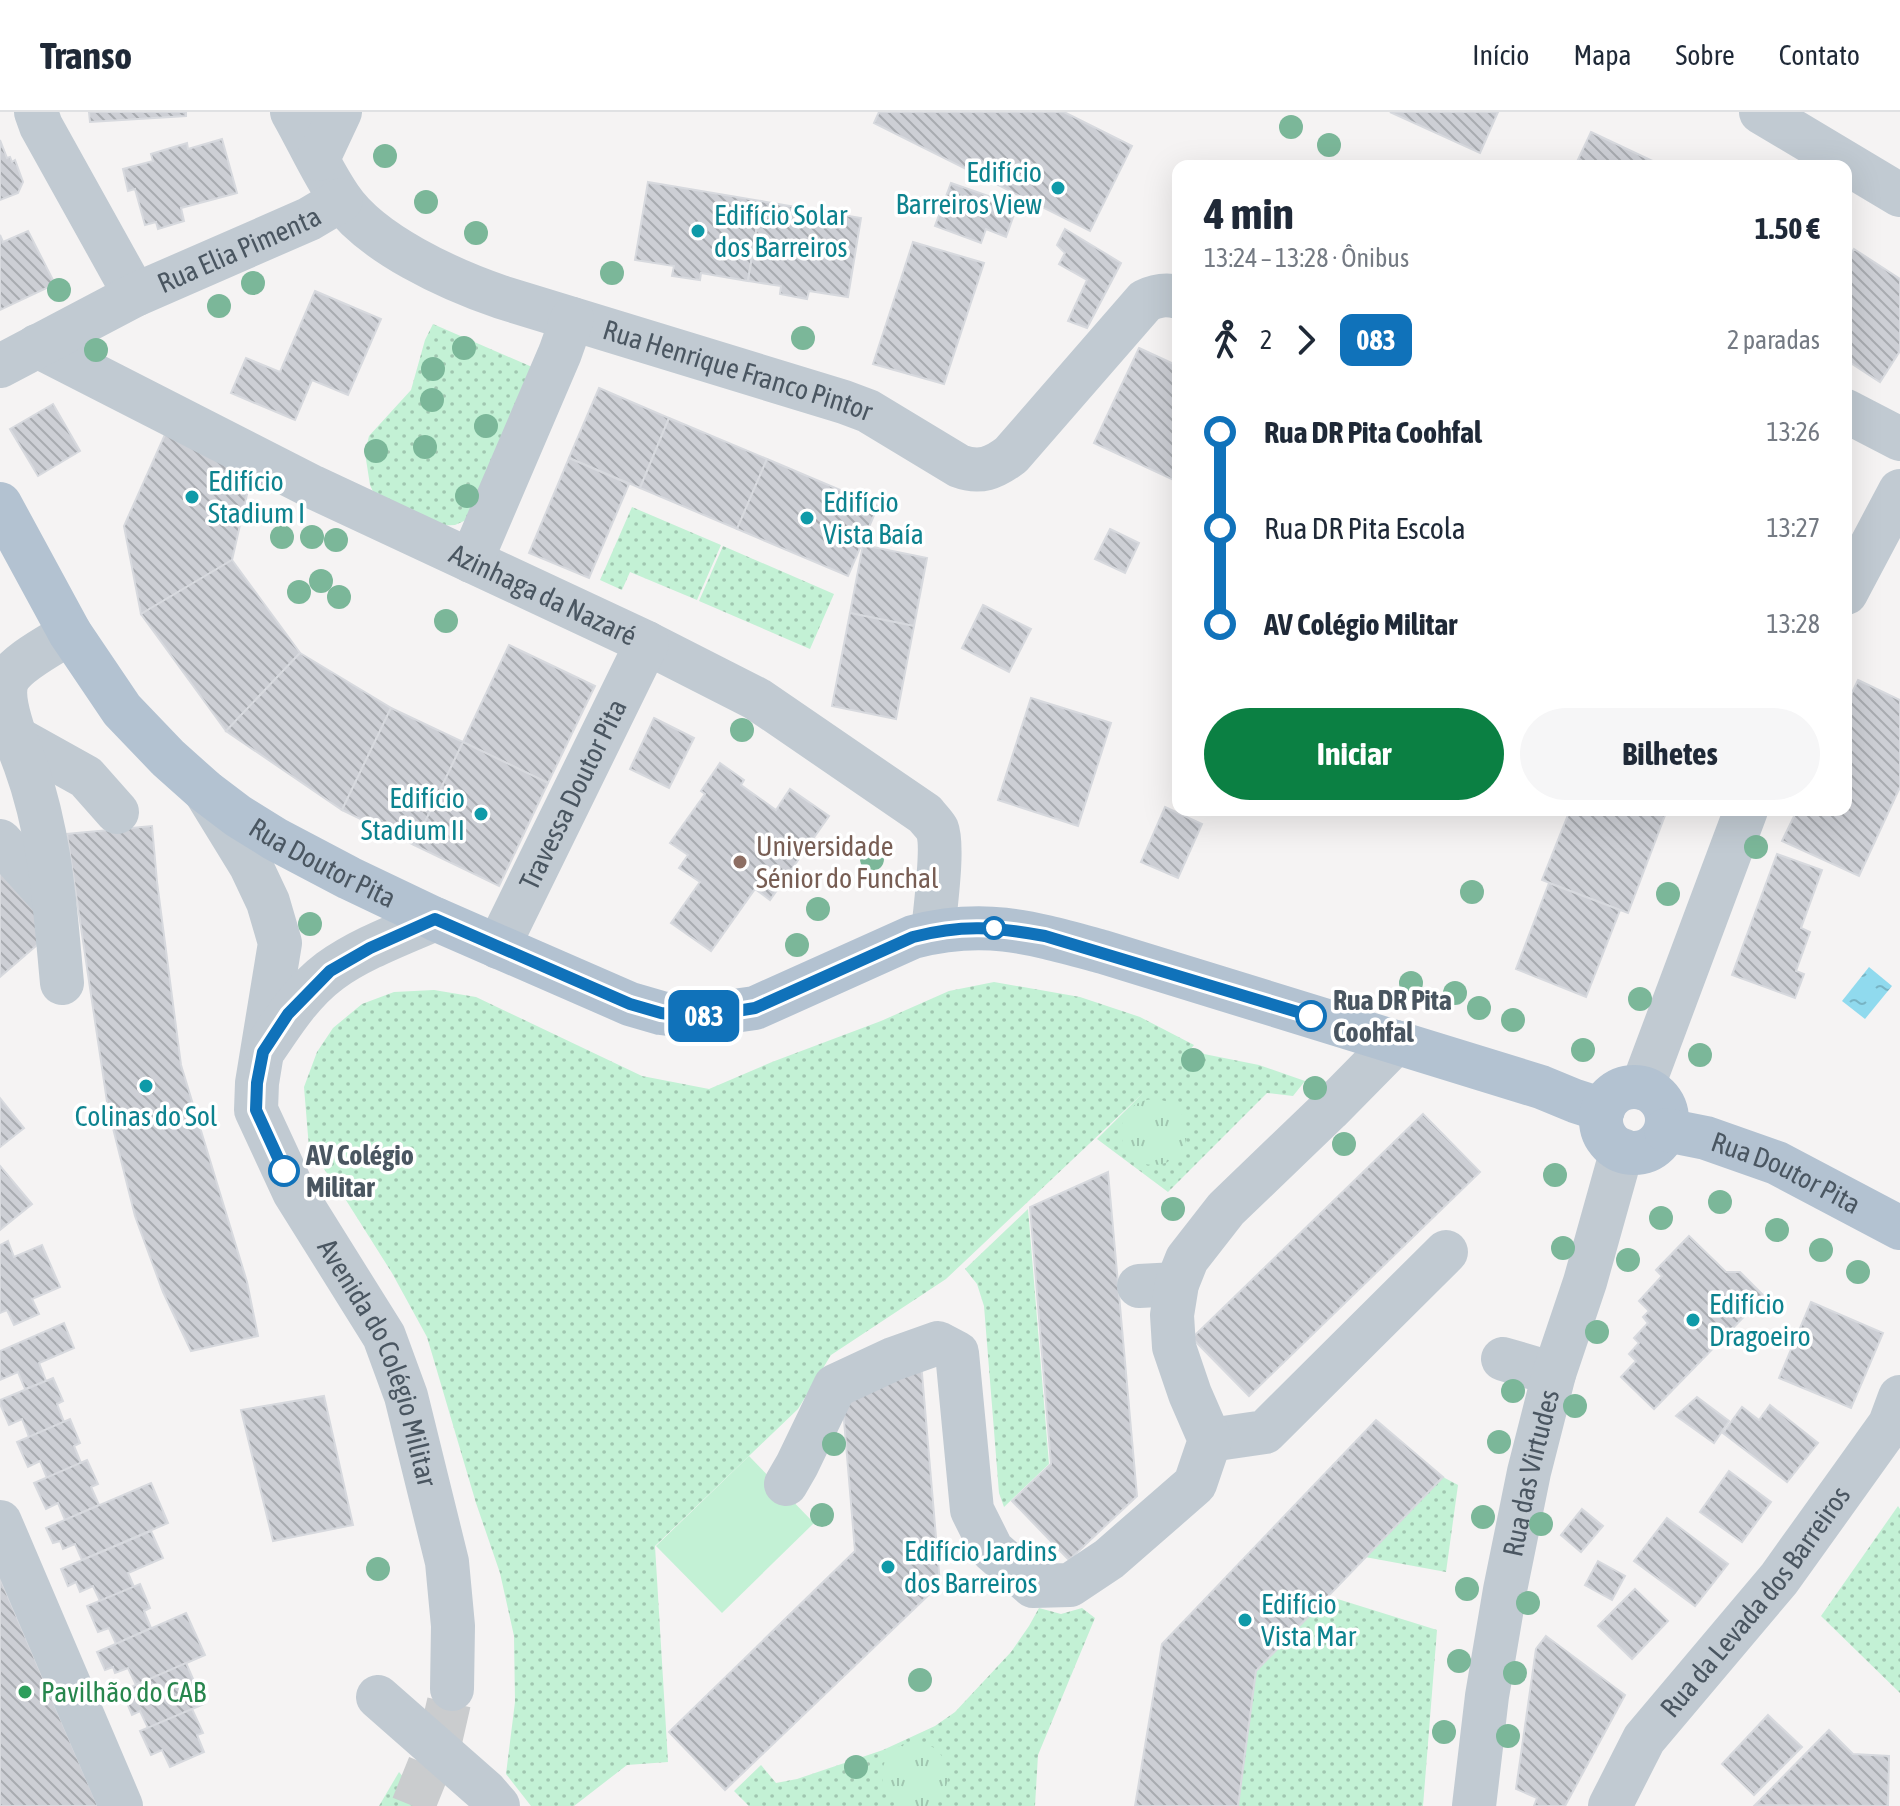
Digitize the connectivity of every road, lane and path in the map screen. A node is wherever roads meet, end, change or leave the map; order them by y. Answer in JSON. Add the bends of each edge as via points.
{"nodes":[{"id":1,"x":36,"y":112,"type":"edge"},
{"id":2,"x":292,"y":112,"type":"edge"},
{"id":3,"x":340,"y":112,"type":"edge"},
{"id":4,"x":1761,"y":112,"type":"edge"},
{"id":5,"x":318,"y":159,"type":"junction"},
{"id":6,"x":1841,"y":160,"type":"edge"},
{"id":7,"x":1852,"y":166,"type":"edge"},
{"id":8,"x":1900,"y":195,"type":"edge"},
{"id":9,"x":341,"y":200,"type":"junction"},
{"id":10,"x":135,"y":295,"type":"junction"},
{"id":11,"x":1172,"y":296,"type":"edge"},
{"id":12,"x":572,"y":319,"type":"junction"},
{"id":13,"x":18,"y":356,"type":"edge"},
{"id":14,"x":1852,"y":414,"type":"edge"},
{"id":15,"x":1900,"y":439,"type":"edge"},
{"id":16,"x":1900,"y":491,"type":"edge"},
{"id":17,"x":0,"y":504,"type":"edge"},
{"id":18,"x":471,"y":561,"type":"junction"},
{"id":19,"x":1852,"y":582,"type":"edge"},
{"id":20,"x":70,"y":633,"type":"junction"},
{"id":21,"x":647,"y":643,"type":"junction"},
{"id":22,"x":16,"y":738,"type":"junction"},
{"id":23,"x":205,"y":791,"type":"junction"},
{"id":24,"x":117,"y":812,"type":"dead end"},
{"id":25,"x":1744,"y":816,"type":"edge"},
{"id":26,"x":0,"y":841,"type":"edge"},
{"id":27,"x":54,"y":901,"type":"junction"},
{"id":28,"x":435,"y":919,"type":"junction"},
{"id":29,"x":933,"y":932,"type":"junction"},
{"id":30,"x":498,"y":947,"type":"junction"},
{"id":31,"x":62,"y":983,"type":"dead end"},
{"id":32,"x":1396,"y":1042,"type":"junction"},
{"id":33,"x":263,"y":1052,"type":"junction"},
{"id":34,"x":1642,"y":1088,"type":"junction"},
{"id":35,"x":1603,"y":1110,"type":"junction"},
{"id":36,"x":1666,"y":1130,"type":"junction"},
{"id":37,"x":1622,"y":1150,"type":"junction"},
{"id":38,"x":1900,"y":1228,"type":"edge"},
{"id":39,"x":1446,"y":1252,"type":"dead end"},
{"id":40,"x":1503,"y":1359,"type":"dead end"},
{"id":41,"x":1554,"y":1374,"type":"junction"},
{"id":42,"x":1900,"y":1397,"type":"edge"},
{"id":43,"x":1210,"y":1440,"type":"junction"},
{"id":44,"x":786,"y":1484,"type":"dead end"},
{"id":45,"x":0,"y":1522,"type":"edge"},
{"id":46,"x":452,"y":1689,"type":"tunnel mouth"},
{"id":47,"x":378,"y":1697,"type":"dead end"},
{"id":48,"x":121,"y":1806,"type":"edge"},
{"id":49,"x":498,"y":1806,"type":"edge"},
{"id":50,"x":1474,"y":1806,"type":"edge"},
{"id":51,"x":1610,"y":1806,"type":"edge"}],
"edges":[{"from":1,"to":10,"type":"street"},
{"from":2,"to":5,"type":"street","name":"Rua Henrique Franco Pintor"},
{"from":3,"to":5,"type":"street","name":"Rua Elia Pimenta"},
{"from":4,"to":6,"type":"street"},
{"from":5,"to":9,"type":"street","name":"Rua Henrique Franco Pintor"},
{"from":7,"to":8,"type":"street"},
{"from":9,"to":10,"type":"street","name":"Rua Elia Pimenta"},
{"from":9,"to":12,"type":"street","name":"Rua Henrique Franco Pintor","via":[[396,248],[436,269]]},
{"from":10,"to":13,"type":"street","name":"Rua Elia Pimenta"},
{"from":11,"to":12,"type":"street","name":"Rua Henrique Franco Pintor","via":[[1145,301],[1011,455],[977,470],[959,466],[868,411]]},
{"from":12,"to":18,"type":"street"},
{"from":13,"to":18,"type":"street","name":"Azinhaga da Nazaré"},
{"from":14,"to":15,"type":"street"},
{"from":16,"to":19,"type":"street"},
{"from":17,"to":20,"type":"main road","name":"Rua Doutor Pita"},
{"from":18,"to":21,"type":"street","name":"Azinhaga da Nazaré"},
{"from":20,"to":22,"type":"street","via":[[24,662],[7,681],[4,701]]},
{"from":20,"to":23,"type":"main road","name":"Rua Doutor Pita","via":[[122,710]]},
{"from":21,"to":29,"type":"street","name":"Azinhaga da Nazaré","via":[[757,699],[925,814],[940,843]]},
{"from":21,"to":30,"type":"street","name":"Travessa Doutor Pita"},
{"from":22,"to":24,"type":"street","via":[[86,777]]},
{"from":22,"to":27,"type":"street","via":[[45,832]]},
{"from":23,"to":28,"type":"main road","name":"Rua Doutor Pita","via":[[275,839]]},
{"from":23,"to":33,"type":"street","name":"Avenida do Colégio Militar","via":[[251,866],[280,943]]},
{"from":25,"to":34,"type":"street"},
{"from":26,"to":27,"type":"street"},
{"from":27,"to":31,"type":"street"},
{"from":28,"to":30,"type":"main road","name":"Rua Doutor Pita"},
{"from":28,"to":33,"type":"street","name":"Avenida do Colégio Militar","via":[[330,971],[288,1014]]},
{"from":29,"to":30,"type":"main road","name":"Rua Doutor Pita","via":[[755,1008],[691,1017],[630,1004]]},
{"from":29,"to":32,"type":"main road","name":"Rua Doutor Pita","via":[[1005,928],[1045,936]]},
{"from":32,"to":35,"type":"main road","name":"Rua Doutor Pita"},
{"from":32,"to":43,"type":"street","via":[[1226,1209],[1187,1259],[1158,1285],[1172,1315],[1174,1347]]},
{"from":33,"to":46,"type":"street","name":"Avenida do Colégio Militar","via":[[256,1110],[294,1192],[384,1336],[406,1396],[447,1562]]},
{"from":34,"to":35,"type":"main road","via":[[1623,1089]]},
{"from":34,"to":36,"type":"main road","via":[[1660,1099]]},
{"from":35,"to":37,"type":"main road","via":[[1607,1138]]},
{"from":36,"to":37,"type":"main road","via":[[1643,1152]]},
{"from":36,"to":38,"type":"main road","name":"Rua Doutor Pita","via":[[1777,1163]]},
{"from":37,"to":41,"type":"street","name":"Rua das Virtudes"},
{"from":39,"to":43,"type":"street","via":[[1265,1432]]},
{"from":40,"to":41,"type":"street"},
{"from":41,"to":50,"type":"street","name":"Rua das Virtudes","via":[[1505,1590]]},
{"from":42,"to":51,"type":"street","name":"Rua da Levada dos Barreiros","via":[[1890,1424],[1779,1579],[1644,1739]]},
{"from":43,"to":44,"type":"street","via":[[1195,1484],[1100,1550],[1070,1585],[1033,1586],[992,1550],[961,1512],[957,1353],[938,1343],[835,1386]]},
{"from":45,"to":48,"type":"street"},
{"from":47,"to":49,"type":"street"}]}
